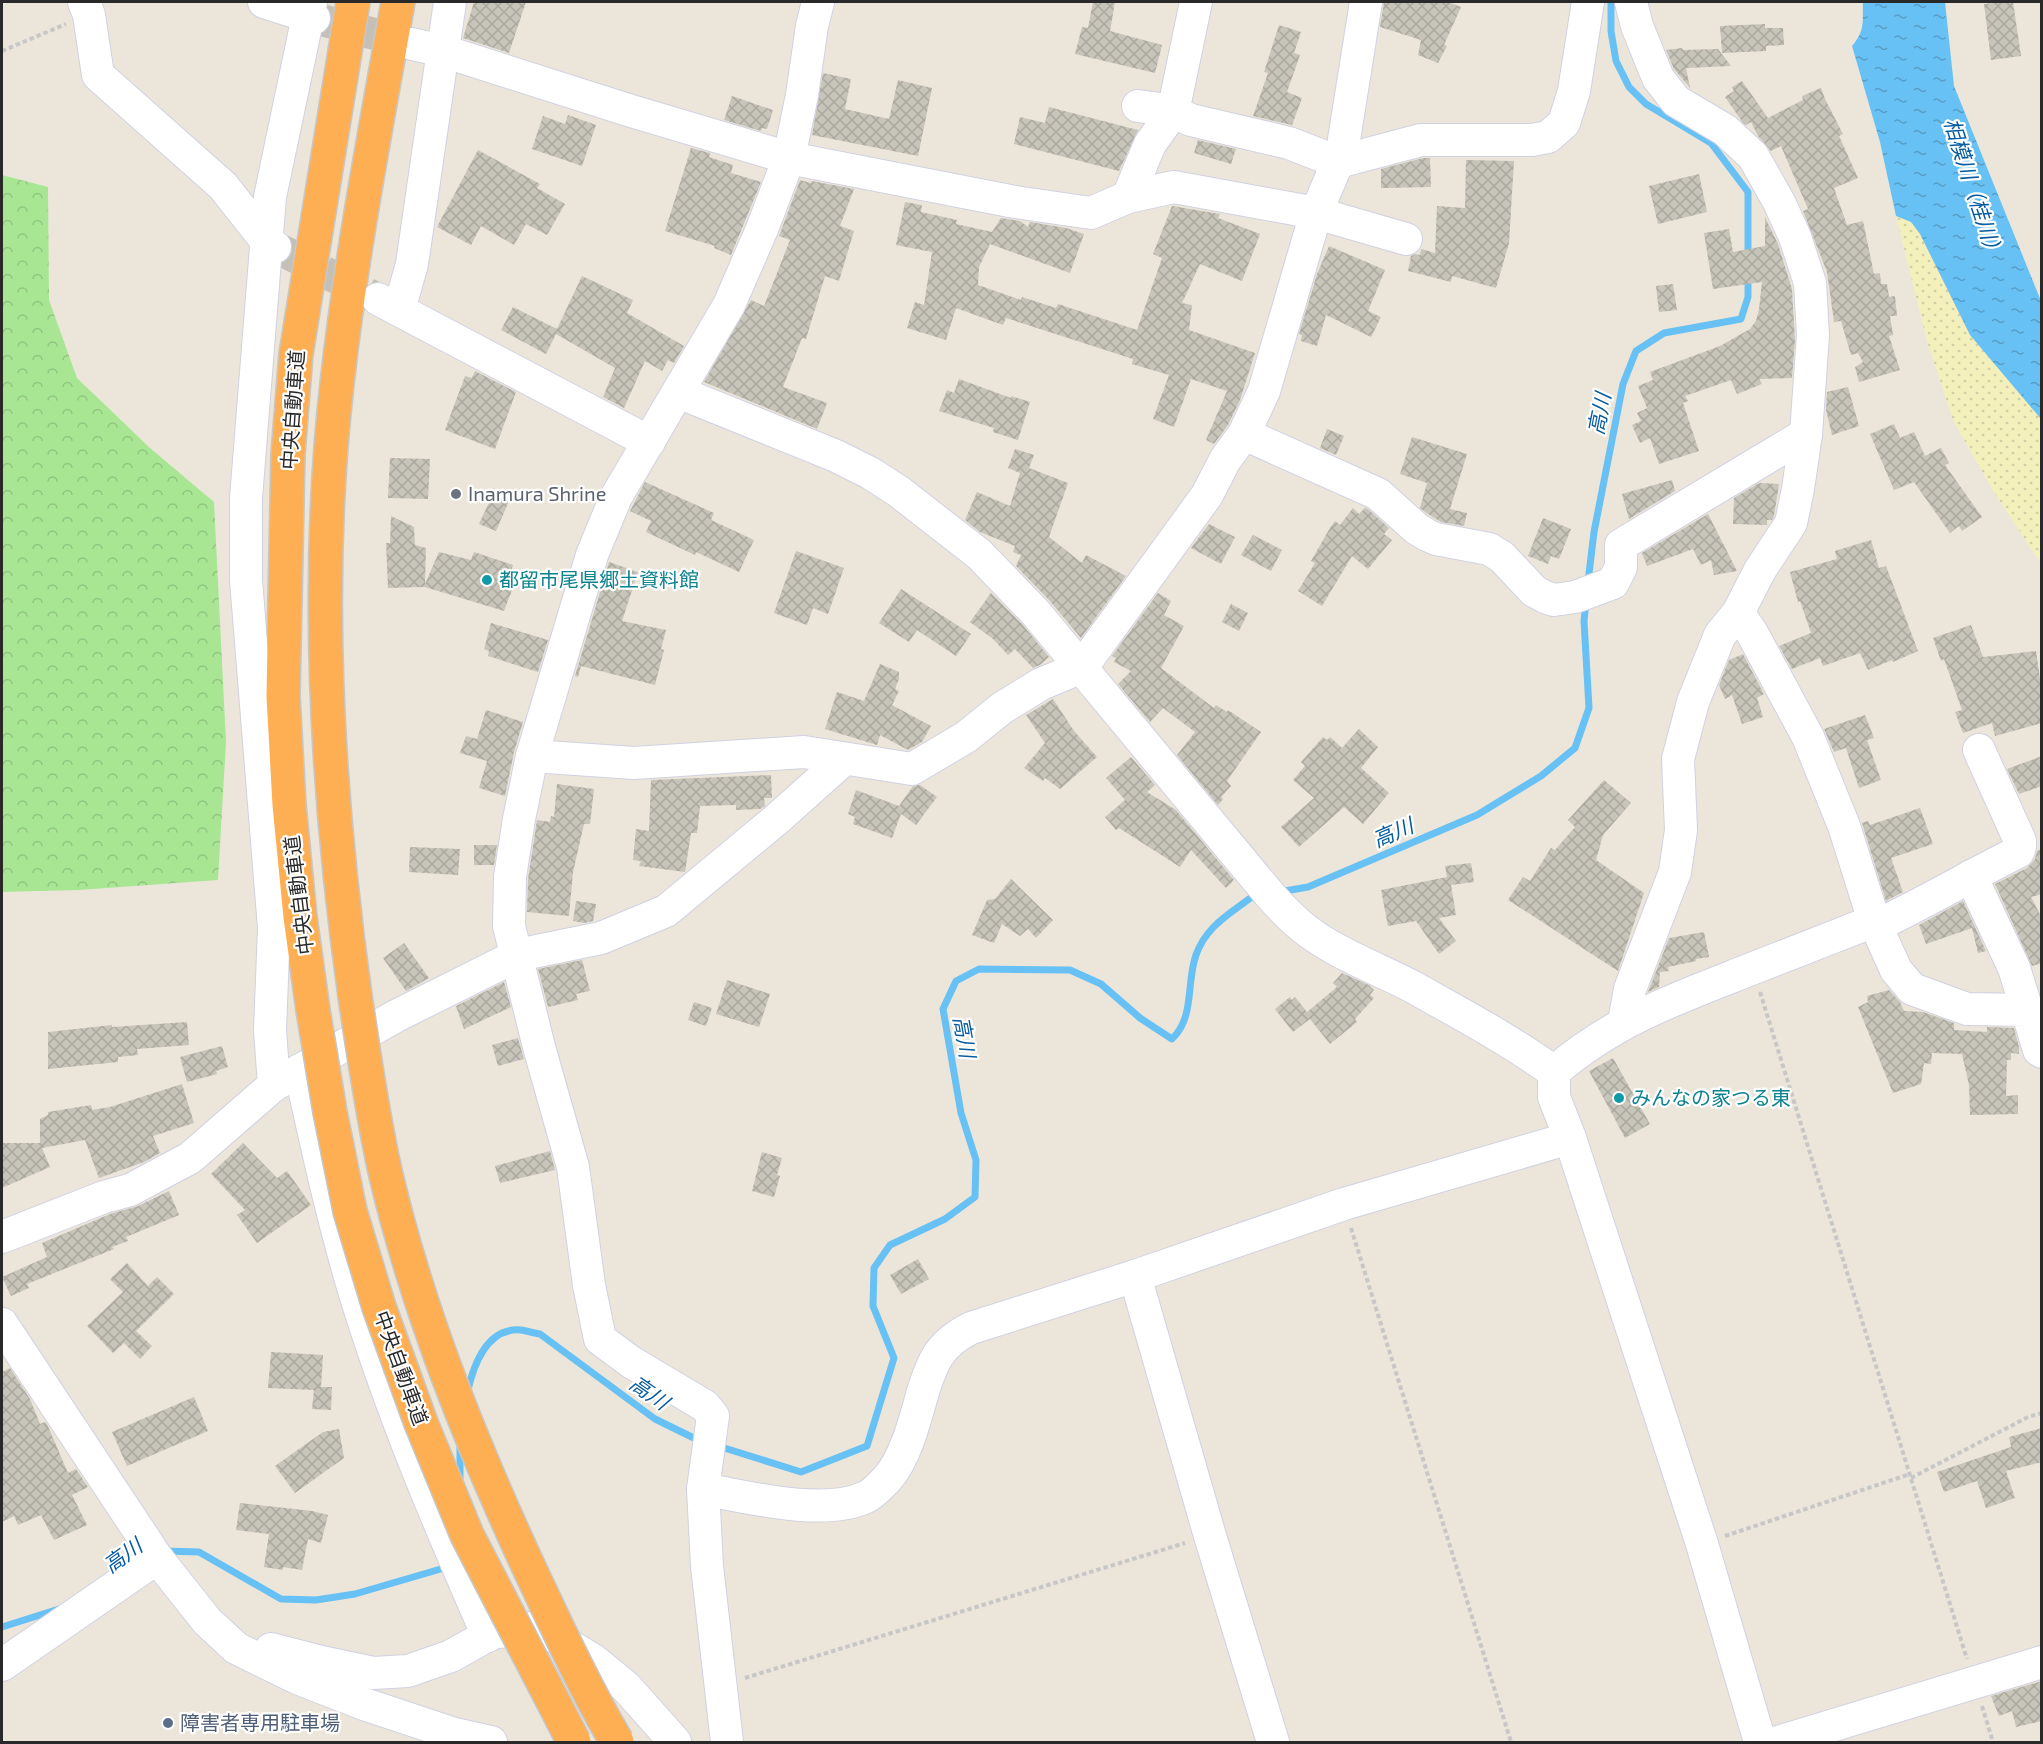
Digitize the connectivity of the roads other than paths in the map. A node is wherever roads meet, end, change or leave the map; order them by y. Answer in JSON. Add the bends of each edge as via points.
{"nodes":[{"id":1,"x":264,"y":2,"type":"edge"},
{"id":2,"x":352,"y":2,"type":"edge"},
{"id":3,"x":398,"y":2,"type":"edge"},
{"id":4,"x":450,"y":2,"type":"edge"},
{"id":5,"x":818,"y":2,"type":"edge"},
{"id":6,"x":1196,"y":2,"type":"edge"},
{"id":7,"x":1366,"y":2,"type":"edge"},
{"id":8,"x":1588,"y":2,"type":"edge"},
{"id":9,"x":1631,"y":2,"type":"edge"},
{"id":10,"x":86,"y":8,"type":"edge"},
{"id":11,"x":311,"y":12,"type":"edge"},
{"id":12,"x":412,"y":44,"type":"tunnel mouth"},
{"id":13,"x":443,"y":51,"type":"junction"},
{"id":14,"x":1137,"y":106,"type":"dead end"},
{"id":15,"x":1173,"y":112,"type":"junction"},
{"id":16,"x":789,"y":158,"type":"junction"},
{"id":17,"x":1338,"y":162,"type":"junction"},
{"id":18,"x":1128,"y":197,"type":"junction"},
{"id":19,"x":1316,"y":213,"type":"junction"},
{"id":20,"x":1406,"y":239,"type":"dead end"},
{"id":21,"x":275,"y":247,"type":"junction"},
{"id":22,"x":678,"y":392,"type":"junction"},
{"id":23,"x":1244,"y":434,"type":"junction"},
{"id":24,"x":1806,"y":434,"type":"junction"},
{"id":25,"x":649,"y":442,"type":"junction"},
{"id":26,"x":1738,"y":613,"type":"junction"},
{"id":27,"x":1082,"y":667,"type":"junction"},
{"id":28,"x":1979,"y":750,"type":"dead end"},
{"id":29,"x":532,"y":756,"type":"junction"},
{"id":30,"x":844,"y":759,"type":"junction"},
{"id":31,"x":1971,"y":876,"type":"junction"},
{"id":32,"x":1875,"y":924,"type":"junction"},
{"id":33,"x":518,"y":956,"type":"junction"},
{"id":34,"x":2027,"y":1010,"type":"junction"},
{"id":35,"x":1624,"y":1022,"type":"junction"},
{"id":36,"x":2042,"y":1052,"type":"edge"},
{"id":37,"x":1554,"y":1072,"type":"junction"},
{"id":38,"x":287,"y":1078,"type":"junction"},
{"id":39,"x":1570,"y":1138,"type":"junction"},
{"id":40,"x":2,"y":1237,"type":"edge"},
{"id":41,"x":1135,"y":1276,"type":"junction"},
{"id":42,"x":2,"y":1324,"type":"edge"},
{"id":43,"x":705,"y":1483,"type":"junction"},
{"id":44,"x":157,"y":1558,"type":"junction"},
{"id":45,"x":207,"y":1622,"type":"junction"},
{"id":46,"x":488,"y":1636,"type":"junction"},
{"id":47,"x":2042,"y":1662,"type":"edge"},
{"id":48,"x":2,"y":1665,"type":"edge"},
{"id":49,"x":491,"y":1743,"type":"edge"},
{"id":50,"x":573,"y":1743,"type":"edge"},
{"id":51,"x":617,"y":1743,"type":"edge"},
{"id":52,"x":675,"y":1743,"type":"edge"},
{"id":53,"x":728,"y":1743,"type":"edge"},
{"id":54,"x":1273,"y":1743,"type":"edge"},
{"id":55,"x":1760,"y":1743,"type":"edge"},
{"id":56,"x":1778,"y":1743,"type":"edge"}],
"edges":[{"from":1,"to":11,"type":"street"},
{"from":2,"to":50,"type":"highway","name":"中央自動車道","bridge":true,"via":[[296,354],[288,464],[283,696],[300,917],[330,1112],[350,1211],[383,1317],[467,1535]]},
{"from":3,"to":51,"type":"highway","name":"中央自動車道","bridge":true,"via":[[357,239],[337,384],[328,492],[327,688],[333,817],[355,996],[386,1171],[439,1350],[503,1512],[556,1627]]},
{"from":4,"to":13,"type":"street"},
{"from":5,"to":16,"type":"street"},
{"from":6,"to":15,"type":"street"},
{"from":7,"to":17,"type":"street"},
{"from":8,"to":17,"type":"street","via":[[1574,91],[1564,123],[1548,137],[1422,140]]},
{"from":9,"to":24,"type":"street","via":[[1658,78],[1676,101],[1725,130],[1753,156],[1795,237],[1810,283],[1814,335]]},
{"from":10,"to":21,"type":"street","via":[[98,75],[223,186]]},
{"from":11,"to":21,"type":"street","via":[[270,197]]},
{"from":12,"to":13,"type":"street"},
{"from":13,"to":16,"type":"street"},
{"from":13,"to":25,"type":"street","via":[[412,264],[388,305]]},
{"from":14,"to":15,"type":"street"},
{"from":15,"to":17,"type":"street","via":[[1191,120],[1289,143]]},
{"from":15,"to":18,"type":"street","via":[[1150,144]]},
{"from":16,"to":18,"type":"street","via":[[1091,213]]},
{"from":16,"to":22,"type":"street","via":[[729,306]]},
{"from":17,"to":19,"type":"street"},
{"from":18,"to":19,"type":"street","via":[[1174,187]]},
{"from":19,"to":20,"type":"street"},
{"from":19,"to":23,"type":"street","via":[[1264,391]]},
{"from":21,"to":38,"type":"street","via":[[248,475],[246,580],[274,928],[270,1030]]},
{"from":22,"to":25,"type":"street"},
{"from":22,"to":27,"type":"street","via":[[836,456],[898,491],[979,554]]},
{"from":23,"to":24,"type":"street","via":[[1378,494],[1427,535],[1489,549],[1502,557],[1534,591],[1554,600],[1612,583],[1621,567],[1621,545]]},
{"from":23,"to":27,"type":"street","via":[[1207,495]]},
{"from":24,"to":26,"type":"street","via":[[1791,523]]},
{"from":25,"to":29,"type":"street","via":[[616,497],[592,555]]},
{"from":26,"to":32,"type":"street","via":[[1808,737],[1844,826]]},
{"from":26,"to":35,"type":"street","via":[[1720,635],[1693,702],[1678,759],[1681,830],[1675,872],[1630,989]]},
{"from":27,"to":30,"type":"street","via":[[1041,684],[912,769]]},
{"from":27,"to":37,"type":"street","via":[[1268,893],[1302,927]]},
{"from":28,"to":31,"type":"street","via":[[2020,847],[2018,852]]},
{"from":29,"to":30,"type":"street","via":[[634,763],[804,752]]},
{"from":29,"to":33,"type":"street","via":[[510,877],[509,926]]},
{"from":30,"to":33,"type":"street","via":[[666,911],[601,938]]},
{"from":31,"to":32,"type":"street"},
{"from":31,"to":34,"type":"street","via":[[2014,968]]},
{"from":32,"to":34,"type":"street","via":[[1896,970],[1912,989],[1967,1009]]},
{"from":32,"to":35,"type":"street","via":[[1753,968]]},
{"from":33,"to":38,"type":"street","via":[[396,1016]]},
{"from":33,"to":43,"type":"street","via":[[573,1167],[600,1339],[705,1406],[713,1416]]},
{"from":34,"to":36,"type":"street"},
{"from":35,"to":37,"type":"street"},
{"from":37,"to":39,"type":"street","via":[[1554,1097]]},
{"from":38,"to":40,"type":"street","via":[[190,1158],[130,1190]]},
{"from":38,"to":46,"type":"street","via":[[324,1177],[353,1287],[394,1408]]},
{"from":39,"to":41,"type":"street","via":[[1344,1204]]},
{"from":39,"to":55,"type":"street","via":[[1702,1544]]},
{"from":41,"to":43,"type":"street","via":[[953,1337],[928,1375],[903,1451],[888,1478],[867,1497],[839,1504],[800,1505]]},
{"from":41,"to":54,"type":"street"},
{"from":42,"to":44,"type":"street"},
{"from":43,"to":53,"type":"street","via":[[707,1566]]},
{"from":44,"to":45,"type":"street"},
{"from":44,"to":48,"type":"street"},
{"from":45,"to":46,"type":"street","via":[[265,1647],[373,1673],[408,1671],[451,1656]]},
{"from":45,"to":49,"type":"street","via":[[236,1648],[297,1678],[364,1704]]},
{"from":46,"to":52,"type":"street","via":[[530,1628],[555,1637],[593,1660],[626,1687]]},
{"from":47,"to":56,"type":"street"}]}
